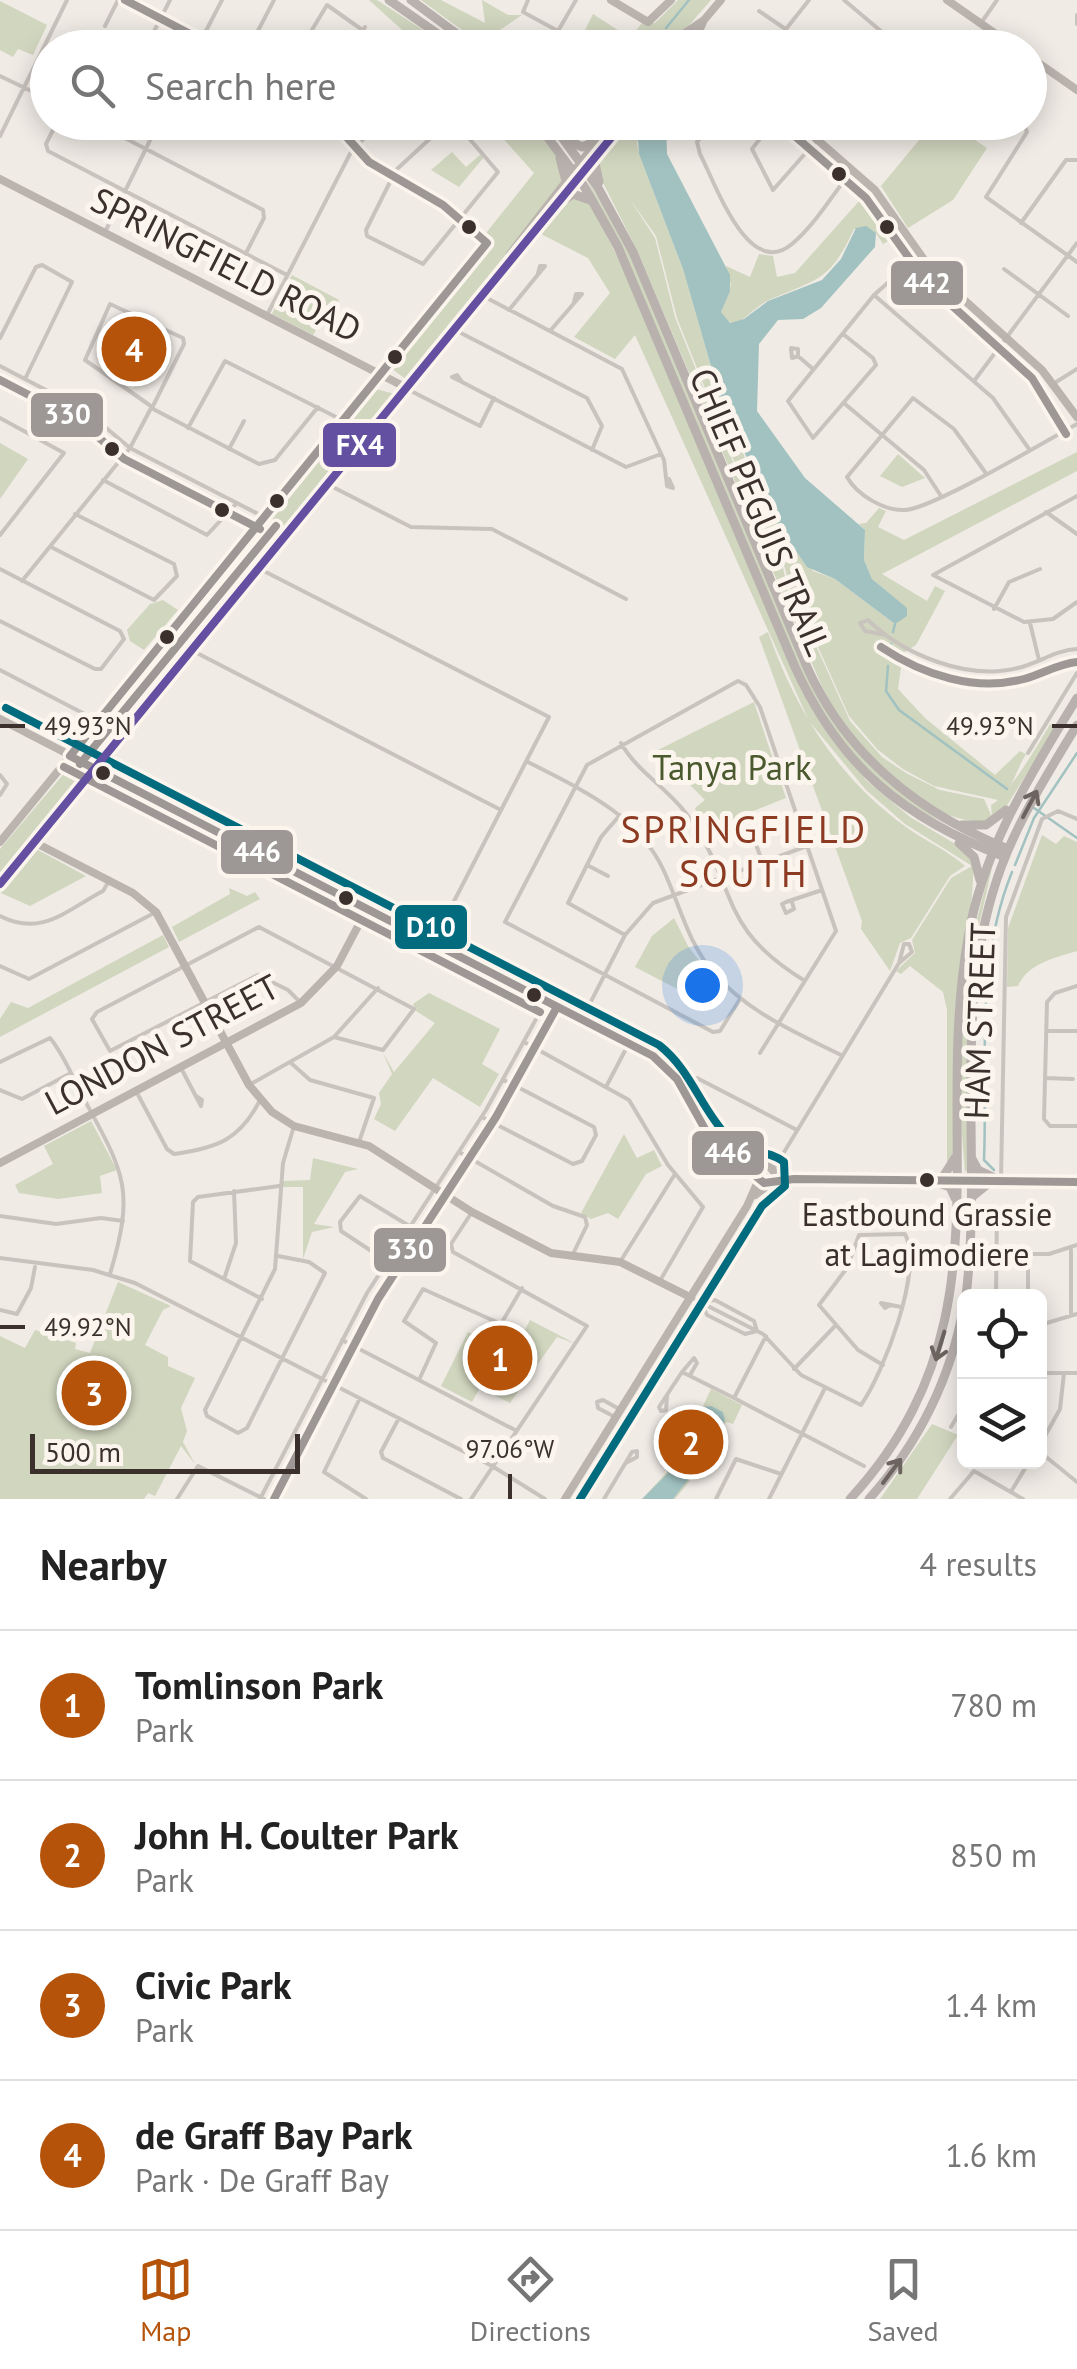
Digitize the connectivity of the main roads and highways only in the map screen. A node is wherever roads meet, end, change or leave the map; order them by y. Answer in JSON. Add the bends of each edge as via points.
{"nodes":[{"id":1,"x":389,"y":0,"type":"edge"},
{"id":2,"x":411,"y":0,"type":"edge"},
{"id":3,"x":432,"y":30,"type":"edge"},
{"id":4,"x":452,"y":30,"type":"edge"},
{"id":5,"x":557,"y":140,"type":"edge"},
{"id":6,"x":597,"y":141,"type":"road end"},
{"id":7,"x":559,"y":142,"type":"junction"},
{"id":8,"x":594,"y":159,"type":"road end"},
{"id":9,"x":566,"y":181,"type":"road end"},
{"id":10,"x":600,"y":201,"type":"junction"},
{"id":11,"x":558,"y":204,"type":"road end"},
{"id":12,"x":1077,"y":698,"type":"edge"},
{"id":13,"x":1077,"y":725,"type":"edge"},
{"id":14,"x":1018,"y":797,"type":"junction"},
{"id":15,"x":952,"y":824,"type":"junction"},
{"id":16,"x":936,"y":828,"type":"junction"},
{"id":17,"x":994,"y":848,"type":"junction"},
{"id":18,"x":1006,"y":853,"type":"junction"},
{"id":19,"x":980,"y":887,"type":"junction"},
{"id":20,"x":958,"y":1146,"type":"junction"},
{"id":21,"x":972,"y":1156,"type":"junction"},
{"id":22,"x":957,"y":1206,"type":"junction"},
{"id":23,"x":971,"y":1208,"type":"junction"},
{"id":24,"x":966,"y":1289,"type":"edge"},
{"id":25,"x":957,"y":1332,"type":"edge"},
{"id":26,"x":850,"y":1499,"type":"edge"},
{"id":27,"x":869,"y":1499,"type":"edge"}],
"edges":[{"from":1,"to":3,"type":"main road"},
{"from":2,"to":4,"type":"main road"},
{"from":5,"to":7,"type":"main road","name":"CHIEF PEGUIS TRAIL"},
{"from":6,"to":7,"type":"main road","via":[[582,147]]},
{"from":7,"to":9,"type":"main road"},
{"from":7,"to":10,"type":"main road","name":"CHIEF PEGUIS TRAIL"},
{"from":8,"to":10,"type":"main road"},
{"from":10,"to":11,"type":"main road","via":[[575,194]]},
{"from":10,"to":15,"type":"main road","name":"CHIEF PEGUIS TRAIL","via":[[639,265],[824,702],[886,778]]},
{"from":10,"to":16,"type":"main road","name":"CHIEF PEGUIS TRAIL","via":[[808,694],[854,762]]},
{"from":12,"to":14,"type":"main road"},
{"from":18,"to":13,"type":"main road","one_way":true},
{"from":14,"to":15,"type":"main road","via":[[989,824]]},
{"from":14,"to":17,"type":"main road"},
{"from":15,"to":17,"type":"main road","name":"CHIEF PEGUIS TRAIL"},
{"from":16,"to":17,"type":"main road","name":"CHIEF PEGUIS TRAIL"},
{"from":16,"to":19,"type":"main road","via":[[973,855]]},
{"from":17,"to":18,"type":"main road","name":"CHIEF PEGUIS TRAIL"},
{"from":17,"to":19,"type":"main road"},
{"from":18,"to":21,"type":"main road","via":[[976,974]]},
{"from":19,"to":20,"type":"main road","via":[[960,996]]},
{"from":20,"to":22,"type":"main road"},
{"from":20,"to":22,"type":"main road","via":[[952,1168],[940,1179],[953,1190]]},
{"from":21,"to":23,"type":"main road"},
{"from":21,"to":23,"type":"main road","via":[[978,1170],[994,1180],[974,1192]]},
{"from":22,"to":26,"type":"main road","one_way":true,"via":[[951,1302],[932,1373],[890,1452]]},
{"from":23,"to":24,"type":"main road"},
{"from":27,"to":25,"type":"main road","one_way":true,"via":[[928,1413]]}]}
